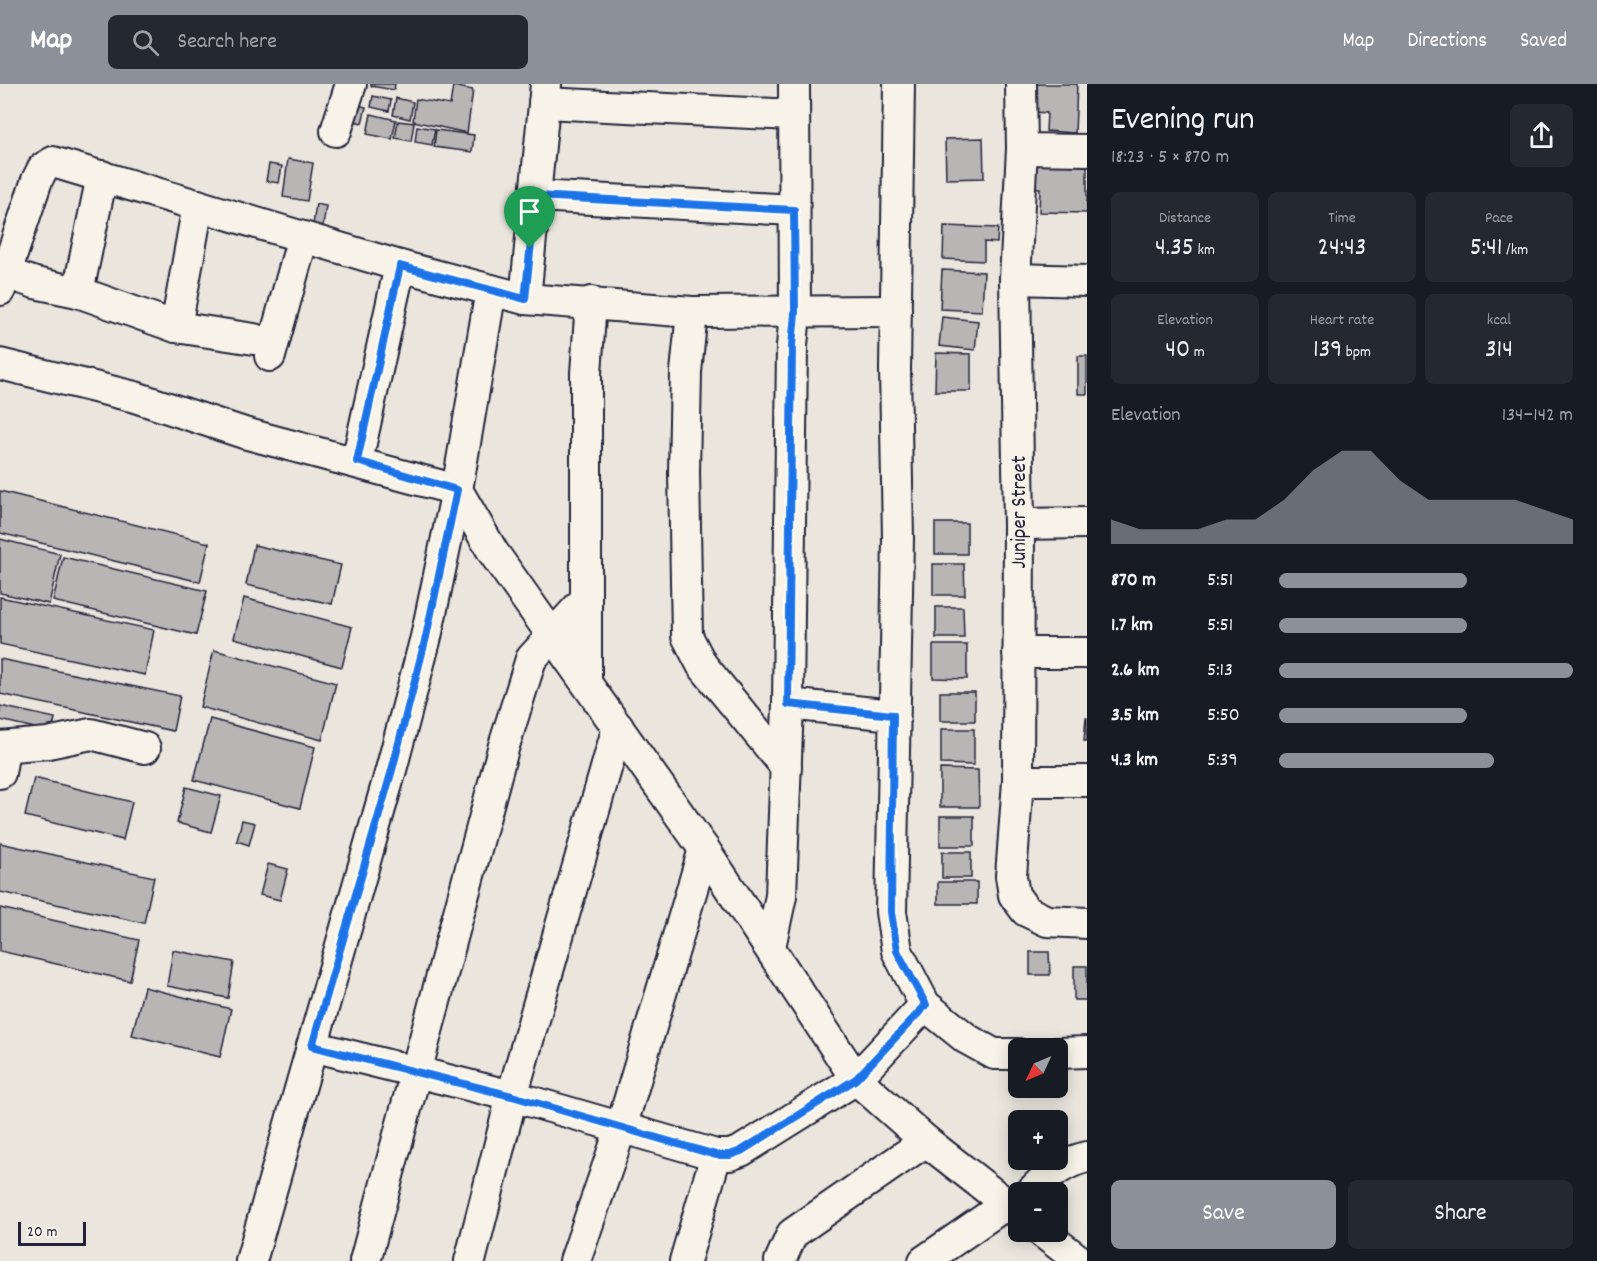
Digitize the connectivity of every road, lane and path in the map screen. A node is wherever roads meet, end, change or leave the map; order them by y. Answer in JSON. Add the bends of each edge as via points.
{"nodes":[{"id":1,"x":351,"y":84,"type":"edge"},
{"id":2,"x":794,"y":84,"type":"edge"},
{"id":3,"x":899,"y":84,"type":"edge"},
{"id":4,"x":1021,"y":84,"type":"edge"},
{"id":5,"x":545,"y":93,"type":"edge"},
{"id":6,"x":794,"y":115,"type":"junction"},
{"id":7,"x":336,"y":131,"type":"dead end"},
{"id":8,"x":1022,"y":149,"type":"junction"},
{"id":9,"x":1087,"y":150,"type":"edge"},
{"id":10,"x":102,"y":176,"type":"junction"},
{"id":11,"x":536,"y":196,"type":"junction"},
{"id":12,"x":198,"y":205,"type":"junction"},
{"id":13,"x":794,"y":210,"type":"junction"},
{"id":14,"x":303,"y":237,"type":"junction"},
{"id":15,"x":400,"y":266,"type":"junction"},
{"id":16,"x":1015,"y":279,"type":"junction"},
{"id":17,"x":1087,"y":280,"type":"edge"},
{"id":18,"x":3,"y":282,"type":"edge"},
{"id":19,"x":491,"y":290,"type":"junction"},
{"id":20,"x":78,"y":292,"type":"junction"},
{"id":21,"x":525,"y":299,"type":"junction"},
{"id":22,"x":591,"y":302,"type":"junction"},
{"id":23,"x":896,"y":311,"type":"junction"},
{"id":24,"x":692,"y":312,"type":"junction"},
{"id":25,"x":795,"y":313,"type":"junction"},
{"id":26,"x":176,"y":327,"type":"junction"},
{"id":27,"x":0,"y":364,"type":"edge"},
{"id":28,"x":357,"y":461,"type":"junction"},
{"id":29,"x":457,"y":490,"type":"junction"},
{"id":30,"x":1087,"y":523,"type":"edge"},
{"id":31,"x":1019,"y":524,"type":"junction"},
{"id":32,"x":585,"y":600,"type":"junction"},
{"id":33,"x":553,"y":637,"type":"junction"},
{"id":34,"x":1087,"y":652,"type":"edge"},
{"id":35,"x":1018,"y":653,"type":"junction"},
{"id":36,"x":586,"y":682,"type":"junction"},
{"id":37,"x":788,"y":704,"type":"junction"},
{"id":38,"x":893,"y":715,"type":"junction"},
{"id":39,"x":618,"y":727,"type":"junction"},
{"id":40,"x":145,"y":748,"type":"dead end"},
{"id":41,"x":1,"y":756,"type":"edge"},
{"id":42,"x":786,"y":767,"type":"junction"},
{"id":43,"x":1018,"y":781,"type":"junction"},
{"id":44,"x":1087,"y":781,"type":"edge"},
{"id":45,"x":704,"y":849,"type":"junction"},
{"id":46,"x":1087,"y":923,"type":"edge"},
{"id":47,"x":770,"y":947,"type":"junction"},
{"id":48,"x":926,"y":1005,"type":"junction"},
{"id":49,"x":312,"y":1046,"type":"junction"},
{"id":50,"x":1087,"y":1052,"type":"edge"},
{"id":51,"x":1068,"y":1053,"type":"edge"},
{"id":52,"x":1008,"y":1054,"type":"edge"},
{"id":53,"x":416,"y":1070,"type":"junction"},
{"id":54,"x":856,"y":1079,"type":"junction"},
{"id":55,"x":512,"y":1096,"type":"junction"},
{"id":56,"x":621,"y":1128,"type":"junction"},
{"id":57,"x":926,"y":1141,"type":"junction"},
{"id":58,"x":716,"y":1155,"type":"junction"},
{"id":59,"x":1087,"y":1157,"type":"edge"},
{"id":60,"x":1040,"y":1182,"type":"edge"},
{"id":61,"x":1008,"y":1198,"type":"edge"},
{"id":62,"x":1008,"y":1211,"type":"edge"},
{"id":63,"x":1055,"y":1242,"type":"edge"},
{"id":64,"x":250,"y":1261,"type":"edge"},
{"id":65,"x":365,"y":1261,"type":"edge"},
{"id":66,"x":470,"y":1261,"type":"edge"},
{"id":67,"x":576,"y":1261,"type":"edge"},
{"id":68,"x":685,"y":1261,"type":"edge"},
{"id":69,"x":780,"y":1261,"type":"edge"},
{"id":70,"x":924,"y":1261,"type":"edge"},
{"id":71,"x":1080,"y":1261,"type":"edge"}],
"edges":[{"from":1,"to":7,"type":"street"},
{"from":2,"to":6,"type":"street"},
{"from":3,"to":23,"type":"street"},
{"from":4,"to":8,"type":"street","name":"Juniper Street"},
{"from":5,"to":6,"type":"street"},
{"from":5,"to":11,"type":"street"},
{"from":6,"to":13,"type":"street"},
{"from":8,"to":9,"type":"street"},
{"from":8,"to":16,"type":"street","name":"Juniper Street"},
{"from":10,"to":12,"type":"street"},
{"from":10,"to":18,"type":"street","via":[[53,162],[43,168]]},
{"from":10,"to":20,"type":"street"},
{"from":11,"to":13,"type":"street"},
{"from":11,"to":21,"type":"street"},
{"from":12,"to":14,"type":"street"},
{"from":12,"to":26,"type":"street"},
{"from":13,"to":25,"type":"street"},
{"from":14,"to":15,"type":"street"},
{"from":14,"to":26,"type":"street","via":[[262,347]]},
{"from":15,"to":19,"type":"street"},
{"from":15,"to":28,"type":"street"},
{"from":16,"to":17,"type":"street"},
{"from":16,"to":31,"type":"street","name":"Juniper Street"},
{"from":18,"to":20,"type":"street"},
{"from":19,"to":21,"type":"street"},
{"from":19,"to":29,"type":"street"},
{"from":20,"to":26,"type":"street"},
{"from":21,"to":22,"type":"street"},
{"from":22,"to":24,"type":"street"},
{"from":22,"to":32,"type":"street","via":[[586,373]]},
{"from":23,"to":25,"type":"street"},
{"from":23,"to":38,"type":"street","via":[[898,539]]},
{"from":24,"to":25,"type":"street"},
{"from":24,"to":42,"type":"street","via":[[684,472],[687,636],[702,664]]},
{"from":25,"to":37,"type":"street"},
{"from":27,"to":28,"type":"street","via":[[135,397],[244,433]]},
{"from":28,"to":29,"type":"street"},
{"from":29,"to":33,"type":"street","via":[[493,552]]},
{"from":29,"to":49,"type":"street","via":[[426,637]]},
{"from":30,"to":31,"type":"street"},
{"from":31,"to":35,"type":"street","name":"Juniper Street"},
{"from":32,"to":33,"type":"street"},
{"from":32,"to":36,"type":"street"},
{"from":33,"to":36,"type":"street"},
{"from":33,"to":53,"type":"street","via":[[531,659]]},
{"from":34,"to":35,"type":"street"},
{"from":35,"to":43,"type":"street","name":"Juniper Street"},
{"from":36,"to":39,"type":"street"},
{"from":37,"to":38,"type":"street"},
{"from":37,"to":42,"type":"street"},
{"from":38,"to":48,"type":"street","via":[[891,912],[897,951]]},
{"from":39,"to":45,"type":"street"},
{"from":39,"to":55,"type":"street"},
{"from":40,"to":41,"type":"street","via":[[91,734]]},
{"from":42,"to":47,"type":"street","via":[[781,896]]},
{"from":43,"to":44,"type":"street"},
{"from":43,"to":46,"type":"street","name":"Juniper Street","via":[[1011,876],[1014,895],[1026,911],[1047,921]]},
{"from":45,"to":47,"type":"street"},
{"from":45,"to":56,"type":"street"},
{"from":47,"to":54,"type":"street"},
{"from":48,"to":52,"type":"street","via":[[976,1044],[994,1054]]},
{"from":48,"to":54,"type":"street"},
{"from":49,"to":53,"type":"street"},
{"from":49,"to":64,"type":"street"},
{"from":50,"to":51,"type":"street"},
{"from":53,"to":55,"type":"street"},
{"from":53,"to":65,"type":"street"},
{"from":54,"to":57,"type":"street"},
{"from":54,"to":58,"type":"street","via":[[741,1151]]},
{"from":55,"to":56,"type":"street"},
{"from":55,"to":66,"type":"street"},
{"from":56,"to":58,"type":"street"},
{"from":56,"to":67,"type":"street"},
{"from":57,"to":61,"type":"street"},
{"from":57,"to":69,"type":"street","via":[[792,1234]]},
{"from":58,"to":68,"type":"street"},
{"from":59,"to":60,"type":"street","via":[[1069,1161]]},
{"from":62,"to":70,"type":"street"},
{"from":63,"to":71,"type":"street"}]}
